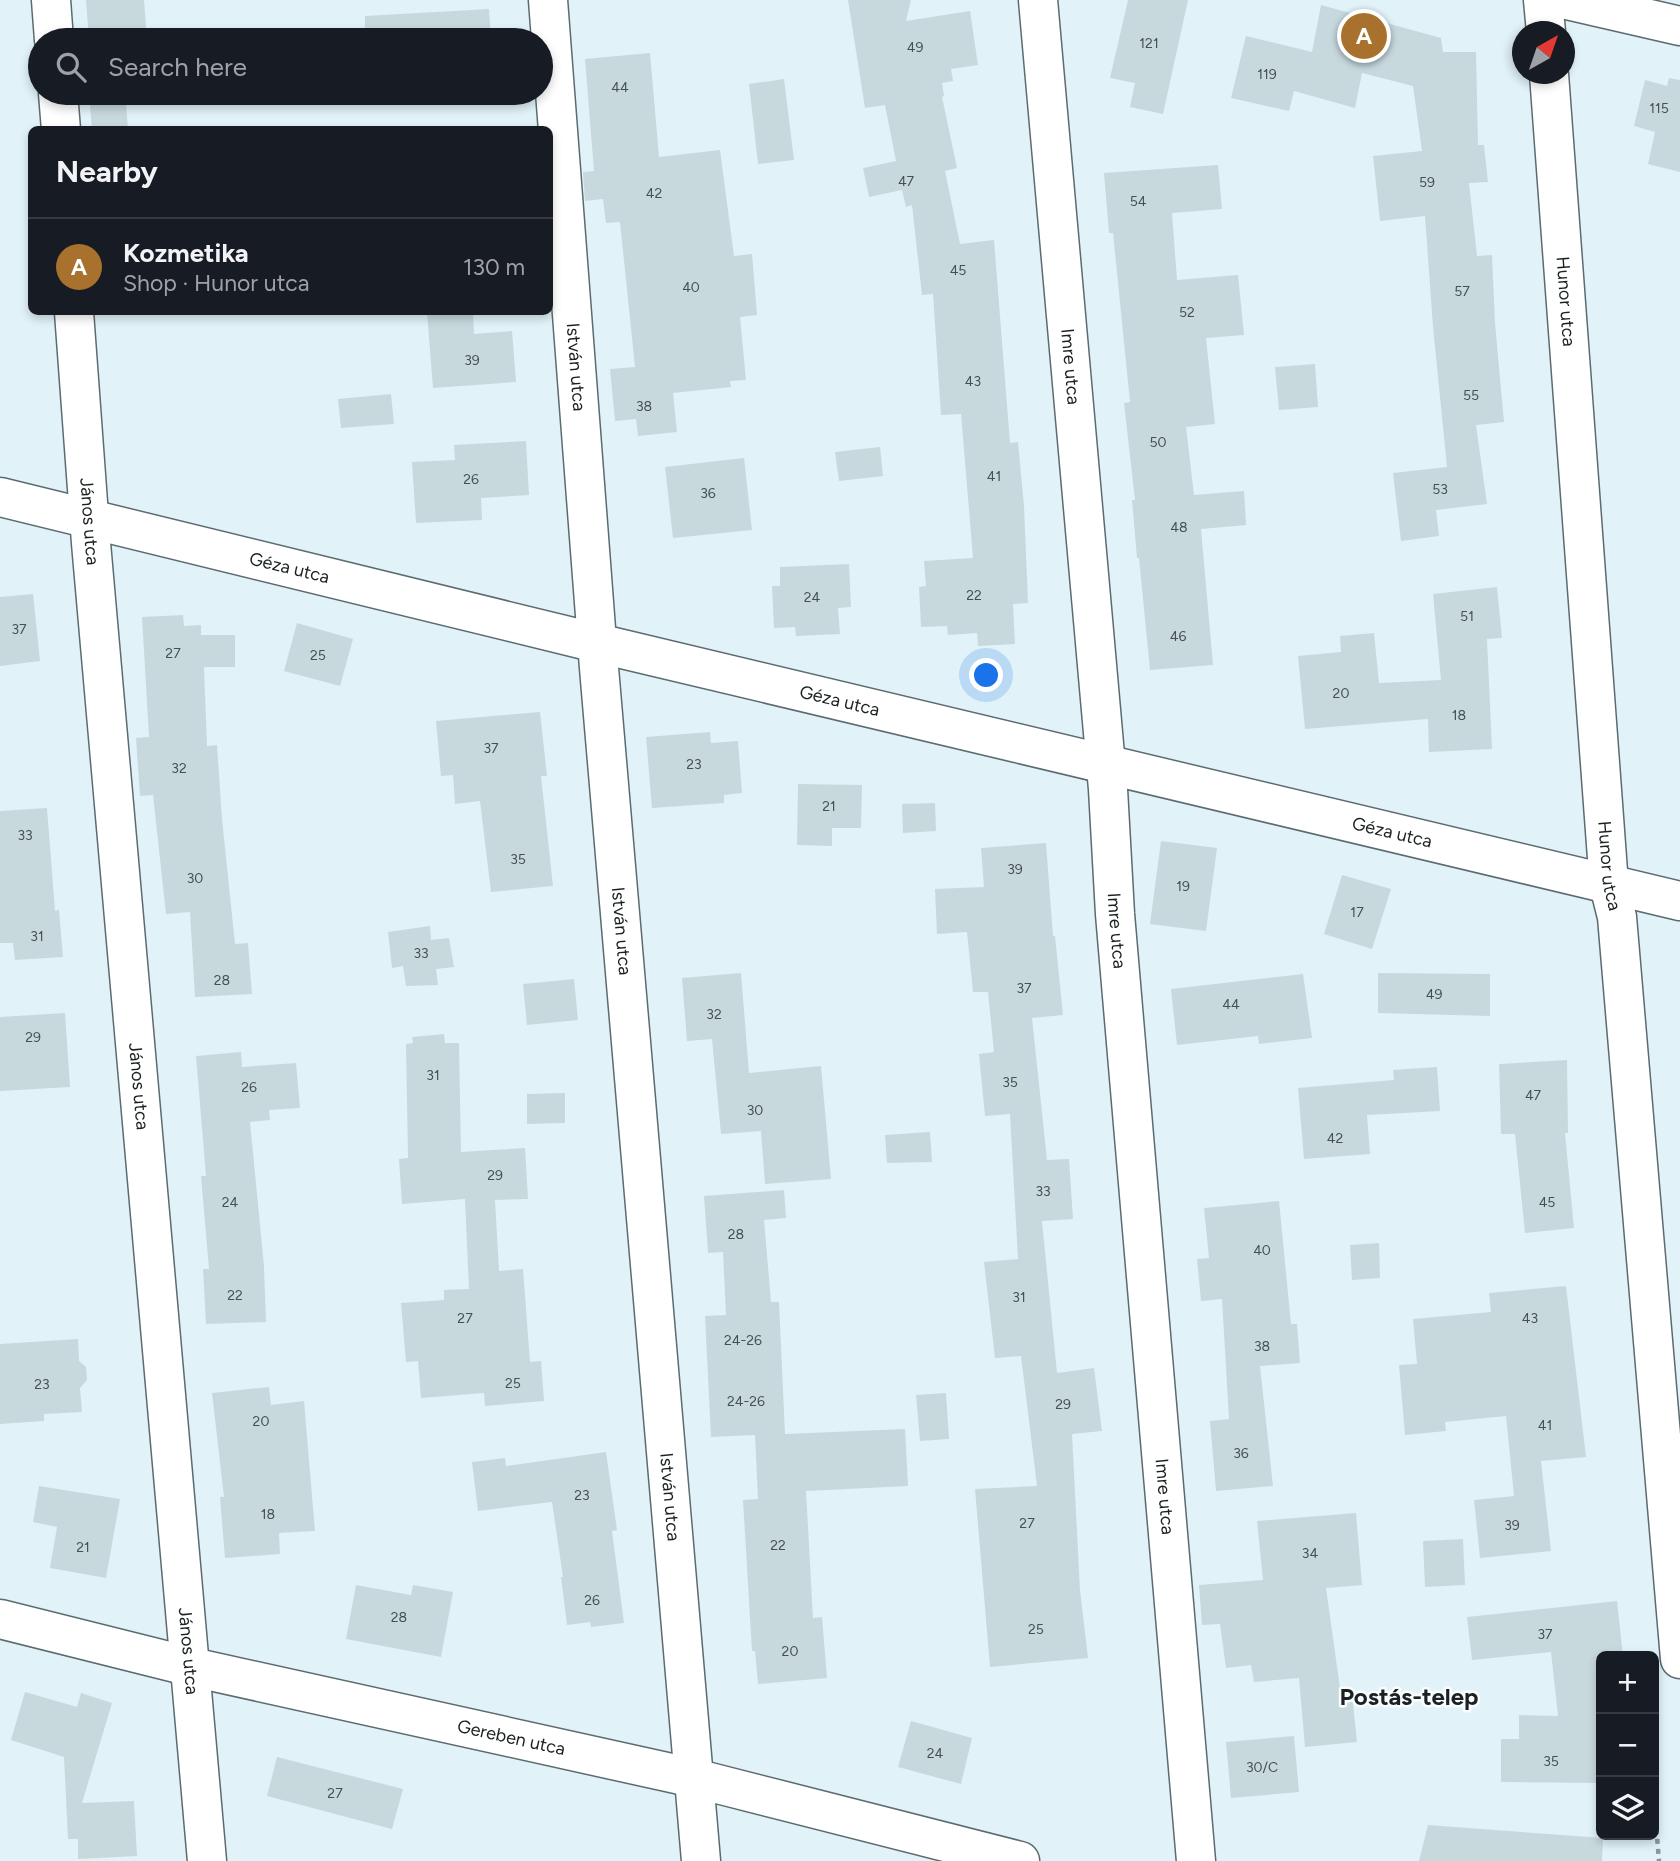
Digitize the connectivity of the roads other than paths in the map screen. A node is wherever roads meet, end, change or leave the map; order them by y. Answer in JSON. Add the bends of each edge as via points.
{"nodes":[{"id":1,"x":51,"y":0,"type":"edge"},
{"id":2,"x":548,"y":0,"type":"edge"},
{"id":3,"x":1038,"y":0,"type":"edge"},
{"id":4,"x":1544,"y":0,"type":"edge"},
{"id":5,"x":1567,"y":0,"type":"edge"},
{"id":6,"x":1545,"y":21,"type":"edge"},
{"id":7,"x":1680,"y":26,"type":"edge"},
{"id":8,"x":53,"y":28,"type":"edge"},
{"id":9,"x":550,"y":28,"type":"edge"},
{"id":10,"x":553,"y":66,"type":"edge"},
{"id":11,"x":1550,"y":84,"type":"edge"},
{"id":12,"x":59,"y":105,"type":"edge"},
{"id":13,"x":61,"y":126,"type":"edge"},
{"id":14,"x":74,"y":315,"type":"edge"},
{"id":15,"x":0,"y":497,"type":"edge"},
{"id":16,"x":89,"y":519,"type":"junction"},
{"id":17,"x":597,"y":643,"type":"junction"},
{"id":18,"x":1106,"y":765,"type":"junction"},
{"id":19,"x":1609,"y":885,"type":"junction"},
{"id":20,"x":1680,"y":901,"type":"edge"},
{"id":21,"x":0,"y":1619,"type":"edge"},
{"id":22,"x":1680,"y":1659,"type":"edge"},
{"id":23,"x":191,"y":1667,"type":"junction"},
{"id":24,"x":694,"y":1778,"type":"junction"},
{"id":25,"x":207,"y":1861,"type":"edge"},
{"id":26,"x":701,"y":1861,"type":"edge"},
{"id":27,"x":1020,"y":1861,"type":"edge"},
{"id":28,"x":1196,"y":1861,"type":"edge"}],
"edges":[{"from":1,"to":8,"type":"street"},
{"from":2,"to":9,"type":"street","name":"István utca"},
{"from":3,"to":18,"type":"street","name":"Imre utca"},
{"from":4,"to":6,"type":"street"},
{"from":5,"to":7,"type":"street"},
{"from":10,"to":17,"type":"street","name":"István utca"},
{"from":11,"to":19,"type":"street","name":"Hunor utca"},
{"from":12,"to":13,"type":"street"},
{"from":14,"to":16,"type":"street","name":"János utca"},
{"from":15,"to":16,"type":"street","name":"Géza utca"},
{"from":16,"to":17,"type":"street","name":"Géza utca"},
{"from":16,"to":23,"type":"street","name":"János utca"},
{"from":17,"to":18,"type":"street","name":"Géza utca"},
{"from":17,"to":24,"type":"street","name":"István utca"},
{"from":18,"to":19,"type":"street","name":"Géza utca"},
{"from":18,"to":28,"type":"street","name":"Imre utca"},
{"from":19,"to":20,"type":"street","name":"Géza utca"},
{"from":19,"to":22,"type":"street","name":"Hunor utca","via":[[1616,918]]},
{"from":21,"to":23,"type":"street","name":"Gereben utca"},
{"from":23,"to":24,"type":"street","name":"Gereben utca"},
{"from":23,"to":25,"type":"street","name":"János utca"},
{"from":24,"to":26,"type":"street","name":"István utca"},
{"from":24,"to":27,"type":"street","name":"Gereben utca"}]}
